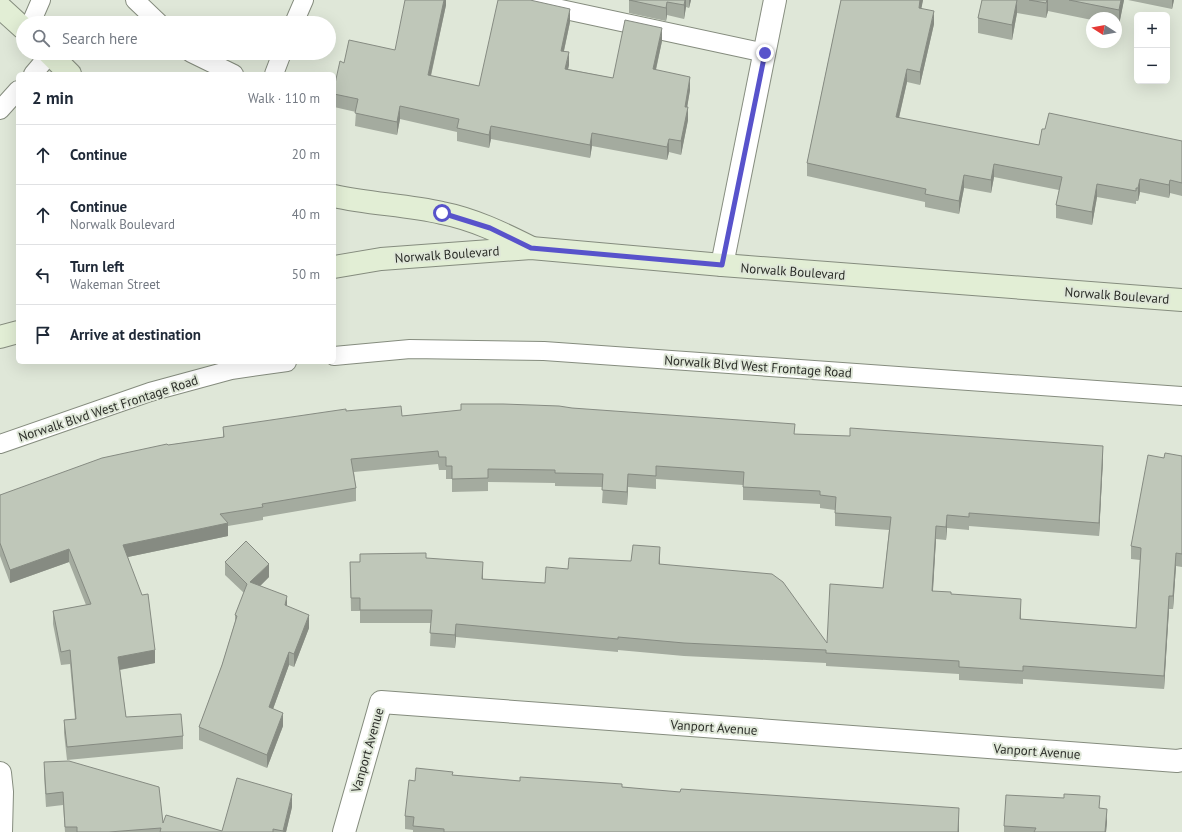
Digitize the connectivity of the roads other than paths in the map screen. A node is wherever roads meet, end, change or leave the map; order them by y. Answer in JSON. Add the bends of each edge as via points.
{"nodes":[{"id":1,"x":41,"y":0,"type":"edge"},
{"id":2,"x":135,"y":0,"type":"edge"},
{"id":3,"x":304,"y":0,"type":"edge"},
{"id":4,"x":519,"y":0,"type":"edge"},
{"id":5,"x":775,"y":0,"type":"edge"},
{"id":6,"x":0,"y":7,"type":"edge"},
{"id":7,"x":34,"y":16,"type":"edge"},
{"id":8,"x":151,"y":16,"type":"edge"},
{"id":9,"x":297,"y":16,"type":"edge"},
{"id":10,"x":16,"y":22,"type":"edge"},
{"id":11,"x":765,"y":53,"type":"junction"},
{"id":12,"x":44,"y":60,"type":"edge"},
{"id":13,"x":55,"y":60,"type":"edge"},
{"id":14,"x":205,"y":60,"type":"edge"},
{"id":15,"x":279,"y":60,"type":"edge"},
{"id":16,"x":35,"y":72,"type":"edge"},
{"id":17,"x":68,"y":72,"type":"edge"},
{"id":18,"x":230,"y":72,"type":"edge"},
{"id":19,"x":275,"y":72,"type":"edge"},
{"id":20,"x":16,"y":92,"type":"edge"},
{"id":21,"x":0,"y":110,"type":"edge"},
{"id":22,"x":336,"y":196,"type":"edge"},
{"id":23,"x":531,"y":248,"type":"junction"},
{"id":24,"x":722,"y":265,"type":"junction"},
{"id":25,"x":336,"y":267,"type":"edge"},
{"id":26,"x":1182,"y":300,"type":"edge"},
{"id":27,"x":16,"y":333,"type":"edge"},
{"id":28,"x":0,"y":337,"type":"edge"},
{"id":29,"x":336,"y":356,"type":"edge"},
{"id":30,"x":273,"y":364,"type":"edge"},
{"id":31,"x":1182,"y":396,"type":"edge"},
{"id":32,"x":0,"y":444,"type":"edge"},
{"id":33,"x":1182,"y":760,"type":"edge"},
{"id":34,"x":0,"y":774,"type":"edge"},
{"id":35,"x":1,"y":832,"type":"edge"},
{"id":36,"x":344,"y":832,"type":"edge"}],
"edges":[{"from":1,"to":7,"type":"lane"},
{"from":2,"to":8,"type":"lane"},
{"from":3,"to":9,"type":"lane"},
{"from":4,"to":11,"type":"lane"},
{"from":5,"to":11,"type":"street"},
{"from":6,"to":10,"type":"main road"},
{"from":11,"to":24,"type":"street"},
{"from":12,"to":16,"type":"lane"},
{"from":13,"to":17,"type":"main road"},
{"from":14,"to":18,"type":"lane"},
{"from":15,"to":19,"type":"lane"},
{"from":20,"to":21,"type":"lane"},
{"from":22,"to":23,"type":"main road","via":[[442,213],[490,228]]},
{"from":23,"to":24,"type":"main road","name":"Norwalk Boulevard"},
{"from":23,"to":25,"type":"main road","name":"Norwalk Boulevard","via":[[380,259]]},
{"from":24,"to":26,"type":"main road","name":"Norwalk Boulevard"},
{"from":27,"to":28,"type":"main road"},
{"from":29,"to":31,"type":"lane","name":"Norwalk Blvd West Frontage Road","via":[[410,349],[544,351]]},
{"from":30,"to":32,"type":"lane","name":"Norwalk Blvd West Frontage Road","via":[[231,370],[150,392]]},
{"from":33,"to":36,"type":"street","name":"Vanport Avenue","via":[[381,702]]},
{"from":34,"to":35,"type":"street"}]}
